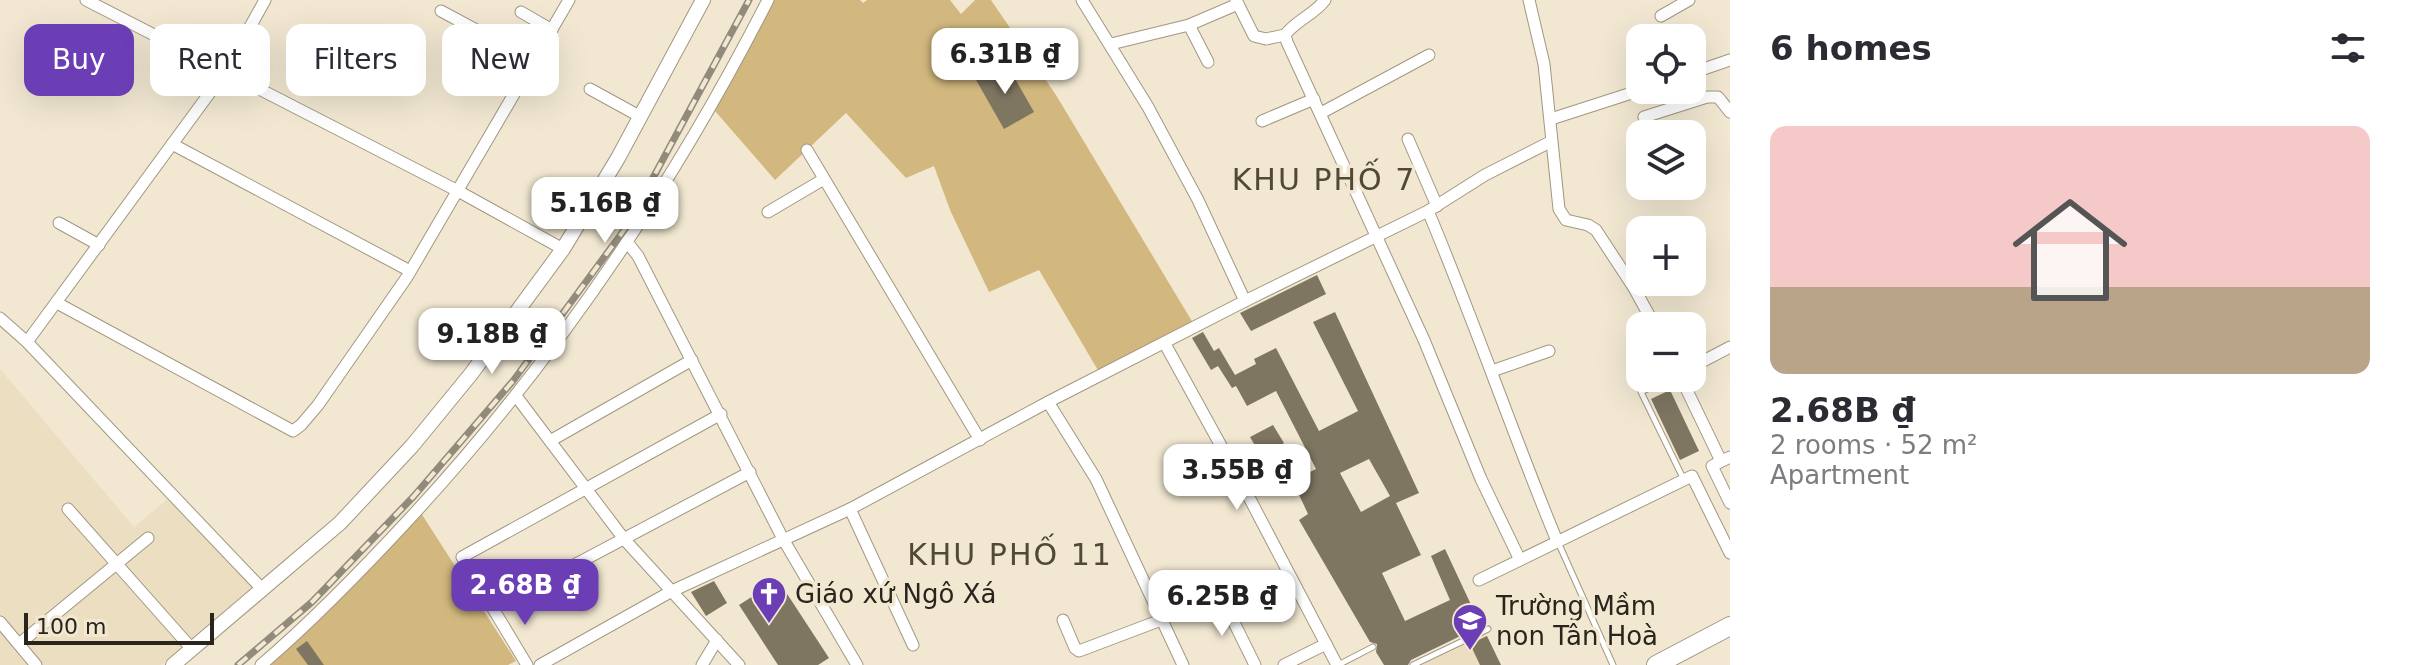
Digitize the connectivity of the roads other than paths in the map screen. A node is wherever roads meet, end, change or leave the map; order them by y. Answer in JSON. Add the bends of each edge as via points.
{"nodes":[{"id":1,"x":86,"y":0,"type":"edge"},
{"id":2,"x":265,"y":0,"type":"edge"},
{"id":3,"x":569,"y":0,"type":"edge"},
{"id":4,"x":703,"y":0,"type":"edge"},
{"id":5,"x":768,"y":0,"type":"edge"},
{"id":6,"x":1082,"y":0,"type":"edge"},
{"id":7,"x":1325,"y":0,"type":"edge"},
{"id":8,"x":1689,"y":0,"type":"edge"},
{"id":9,"x":1532,"y":1,"type":"edge"},
{"id":10,"x":1237,"y":2,"type":"edge"},
{"id":11,"x":441,"y":11,"type":"dead end"},
{"id":12,"x":521,"y":12,"type":"dead end"},
{"id":13,"x":1661,"y":16,"type":"dead end"},
{"id":14,"x":252,"y":24,"type":"edge"},
{"id":15,"x":465,"y":24,"type":"edge"},
{"id":16,"x":542,"y":24,"type":"edge"},
{"id":17,"x":555,"y":24,"type":"edge"},
{"id":18,"x":1189,"y":25,"type":"junction"},
{"id":19,"x":150,"y":33,"type":"edge"},
{"id":20,"x":1285,"y":35,"type":"junction"},
{"id":21,"x":1111,"y":44,"type":"junction"},
{"id":22,"x":1429,"y":55,"type":"dead end"},
{"id":23,"x":1730,"y":60,"type":"edge"},
{"id":24,"x":1208,"y":62,"type":"dead end"},
{"id":25,"x":1706,"y":68,"type":"edge"},
{"id":26,"x":590,"y":89,"type":"dead end"},
{"id":27,"x":270,"y":95,"type":"edge"},
{"id":28,"x":1626,"y":95,"type":"edge"},
{"id":29,"x":207,"y":96,"type":"edge"},
{"id":30,"x":514,"y":96,"type":"edge"},
{"id":31,"x":1314,"y":99,"type":"junction"},
{"id":32,"x":1730,"y":112,"type":"edge"},
{"id":33,"x":1321,"y":113,"type":"junction"},
{"id":34,"x":641,"y":117,"type":"junction"},
{"id":35,"x":1644,"y":117,"type":"dead end"},
{"id":36,"x":1551,"y":119,"type":"junction"},
{"id":37,"x":1262,"y":121,"type":"dead end"},
{"id":38,"x":1408,"y":139,"type":"dead end"},
{"id":39,"x":1550,"y":142,"type":"junction"},
{"id":40,"x":172,"y":144,"type":"junction"},
{"id":41,"x":807,"y":150,"type":"dead end"},
{"id":42,"x":824,"y":179,"type":"junction"},
{"id":43,"x":458,"y":191,"type":"junction"},
{"id":44,"x":1432,"y":208,"type":"junction"},
{"id":45,"x":768,"y":212,"type":"dead end"},
{"id":46,"x":59,"y":223,"type":"dead end"},
{"id":47,"x":1376,"y":237,"type":"junction"},
{"id":48,"x":627,"y":242,"type":"junction"},
{"id":49,"x":99,"y":245,"type":"junction"},
{"id":50,"x":563,"y":249,"type":"junction"},
{"id":51,"x":410,"y":271,"type":"junction"},
{"id":52,"x":1245,"y":301,"type":"junction"},
{"id":53,"x":57,"y":303,"type":"junction"},
{"id":54,"x":1647,"y":312,"type":"edge"},
{"id":55,"x":0,"y":318,"type":"edge"},
{"id":56,"x":27,"y":342,"type":"junction"},
{"id":57,"x":1165,"y":344,"type":"junction"},
{"id":58,"x":1730,"y":347,"type":"edge"},
{"id":59,"x":1549,"y":351,"type":"dead end"},
{"id":60,"x":692,"y":360,"type":"junction"},
{"id":61,"x":1706,"y":360,"type":"edge"},
{"id":62,"x":1492,"y":371,"type":"junction"},
{"id":63,"x":1641,"y":392,"type":"edge"},
{"id":64,"x":1689,"y":392,"type":"edge"},
{"id":65,"x":516,"y":396,"type":"junction"},
{"id":66,"x":1048,"y":402,"type":"junction"},
{"id":67,"x":721,"y":414,"type":"junction"},
{"id":68,"x":980,"y":440,"type":"junction"},
{"id":69,"x":550,"y":441,"type":"junction"},
{"id":70,"x":1726,"y":459,"type":"edge"},
{"id":71,"x":750,"y":472,"type":"junction"},
{"id":72,"x":1684,"y":480,"type":"junction"},
{"id":73,"x":585,"y":489,"type":"junction"},
{"id":74,"x":1730,"y":503,"type":"edge"},
{"id":75,"x":68,"y":509,"type":"dead end"},
{"id":76,"x":850,"y":509,"type":"junction"},
{"id":77,"x":148,"y":538,"type":"dead end"},
{"id":78,"x":624,"y":539,"type":"junction"},
{"id":79,"x":783,"y":539,"type":"junction"},
{"id":80,"x":1557,"y":541,"type":"junction"},
{"id":81,"x":1730,"y":553,"type":"edge"},
{"id":82,"x":1520,"y":560,"type":"junction"},
{"id":83,"x":117,"y":564,"type":"junction"},
{"id":84,"x":1479,"y":580,"type":"dead end"},
{"id":85,"x":263,"y":590,"type":"junction"},
{"id":86,"x":672,"y":591,"type":"junction"},
{"id":87,"x":1221,"y":596,"type":"dead end"},
{"id":88,"x":493,"y":608,"type":"junction"},
{"id":89,"x":1063,"y":620,"type":"dead end"},
{"id":90,"x":1161,"y":620,"type":"junction"},
{"id":91,"x":0,"y":622,"type":"edge"},
{"id":92,"x":1730,"y":626,"type":"edge"},
{"id":93,"x":1488,"y":629,"type":"dead end"},
{"id":94,"x":717,"y":640,"type":"junction"},
{"id":95,"x":19,"y":644,"type":"junction"},
{"id":96,"x":1326,"y":644,"type":"junction"},
{"id":97,"x":913,"y":645,"type":"dead end"},
{"id":98,"x":1373,"y":647,"type":"dead end"},
{"id":99,"x":192,"y":649,"type":"junction"},
{"id":100,"x":1662,"y":664,"type":"edge"},
{"id":101,"x":36,"y":665,"type":"edge"},
{"id":102,"x":173,"y":665,"type":"edge"},
{"id":103,"x":261,"y":665,"type":"edge"},
{"id":104,"x":527,"y":665,"type":"edge"},
{"id":105,"x":540,"y":665,"type":"edge"},
{"id":106,"x":702,"y":665,"type":"edge"},
{"id":107,"x":739,"y":665,"type":"edge"},
{"id":108,"x":857,"y":665,"type":"edge"},
{"id":109,"x":1183,"y":665,"type":"edge"},
{"id":110,"x":1255,"y":665,"type":"edge"},
{"id":111,"x":1284,"y":665,"type":"edge"},
{"id":112,"x":1337,"y":665,"type":"edge"},
{"id":113,"x":1413,"y":665,"type":"edge"},
{"id":114,"x":1613,"y":665,"type":"edge"}],
"edges":[{"from":1,"to":19,"type":"street"},
{"from":2,"to":14,"type":"street"},
{"from":3,"to":17,"type":"street"},
{"from":4,"to":34,"type":"street"},
{"from":5,"to":48,"type":"street","via":[[701,124]]},
{"from":6,"to":21,"type":"street"},
{"from":7,"to":20,"type":"street"},
{"from":8,"to":13,"type":"street"},
{"from":9,"to":36,"type":"street"},
{"from":10,"to":18,"type":"street"},
{"from":10,"to":20,"type":"street","via":[[1254,36]]},
{"from":11,"to":15,"type":"street"},
{"from":12,"to":16,"type":"street"},
{"from":18,"to":21,"type":"street"},
{"from":18,"to":24,"type":"street"},
{"from":20,"to":31,"type":"street"},
{"from":21,"to":52,"type":"street","via":[[1198,200]]},
{"from":22,"to":33,"type":"street"},
{"from":23,"to":25,"type":"street"},
{"from":26,"to":34,"type":"street"},
{"from":27,"to":43,"type":"street"},
{"from":28,"to":36,"type":"street"},
{"from":29,"to":40,"type":"street"},
{"from":30,"to":43,"type":"street"},
{"from":31,"to":33,"type":"street"},
{"from":31,"to":37,"type":"street"},
{"from":32,"to":35,"type":"street","via":[[1718,97],[1707,97]]},
{"from":33,"to":47,"type":"street"},
{"from":34,"to":50,"type":"street"},
{"from":36,"to":39,"type":"street"},
{"from":38,"to":44,"type":"street"},
{"from":39,"to":44,"type":"street","via":[[1506,162]]},
{"from":39,"to":54,"type":"street","via":[[1559,209],[1566,220],[1596,230]]},
{"from":40,"to":49,"type":"street"},
{"from":40,"to":51,"type":"street"},
{"from":41,"to":42,"type":"street"},
{"from":42,"to":45,"type":"street"},
{"from":42,"to":68,"type":"street"},
{"from":43,"to":50,"type":"street"},
{"from":43,"to":51,"type":"street"},
{"from":44,"to":47,"type":"street"},
{"from":44,"to":62,"type":"street"},
{"from":46,"to":49,"type":"street"},
{"from":47,"to":52,"type":"street"},
{"from":47,"to":82,"type":"street"},
{"from":48,"to":60,"type":"street"},
{"from":48,"to":65,"type":"street"},
{"from":49,"to":53,"type":"street"},
{"from":50,"to":85,"type":"street","via":[[412,446],[340,523]]},
{"from":51,"to":53,"type":"street","via":[[318,405],[293,431]]},
{"from":52,"to":57,"type":"street"},
{"from":53,"to":56,"type":"street"},
{"from":55,"to":56,"type":"street"},
{"from":56,"to":85,"type":"street"},
{"from":57,"to":66,"type":"street"},
{"from":57,"to":96,"type":"street"},
{"from":58,"to":61,"type":"street"},
{"from":59,"to":62,"type":"street"},
{"from":60,"to":67,"type":"street"},
{"from":60,"to":69,"type":"street"},
{"from":62,"to":80,"type":"street"},
{"from":63,"to":72,"type":"lane"},
{"from":64,"to":70,"type":"street"},
{"from":65,"to":69,"type":"street"},
{"from":65,"to":103,"type":"street","via":[[382,549]]},
{"from":66,"to":68,"type":"street"},
{"from":66,"to":90,"type":"street","via":[[1096,479]]},
{"from":67,"to":71,"type":"street"},
{"from":67,"to":73,"type":"street"},
{"from":68,"to":76,"type":"street"},
{"from":69,"to":73,"type":"street"},
{"from":70,"to":74,"type":"street","via":[[1712,466]]},
{"from":71,"to":78,"type":"street"},
{"from":71,"to":79,"type":"street"},
{"from":72,"to":80,"type":"street"},
{"from":72,"to":81,"type":"street","via":[[1692,476]]},
{"from":73,"to":78,"type":"street"},
{"from":73,"to":88,"type":"street","via":[[462,557]]},
{"from":75,"to":83,"type":"street"},
{"from":76,"to":79,"type":"street"},
{"from":76,"to":97,"type":"street"},
{"from":77,"to":83,"type":"street"},
{"from":78,"to":86,"type":"street"},
{"from":78,"to":88,"type":"street"},
{"from":79,"to":86,"type":"street"},
{"from":79,"to":108,"type":"street"},
{"from":80,"to":82,"type":"street"},
{"from":80,"to":114,"type":"lane"},
{"from":82,"to":84,"type":"street"},
{"from":83,"to":95,"type":"street"},
{"from":83,"to":99,"type":"street"},
{"from":85,"to":99,"type":"street"},
{"from":86,"to":94,"type":"street"},
{"from":86,"to":105,"type":"street"},
{"from":87,"to":110,"type":"street"},
{"from":88,"to":104,"type":"street"},
{"from":89,"to":90,"type":"street","via":[[1079,651]]},
{"from":90,"to":109,"type":"street"},
{"from":91,"to":95,"type":"street"},
{"from":92,"to":100,"type":"highway"},
{"from":93,"to":113,"type":"lane"},
{"from":94,"to":106,"type":"street"},
{"from":94,"to":107,"type":"street"},
{"from":95,"to":101,"type":"street"},
{"from":96,"to":111,"type":"street"},
{"from":96,"to":112,"type":"street"},
{"from":98,"to":112,"type":"lane"},
{"from":99,"to":102,"type":"street"}]}
